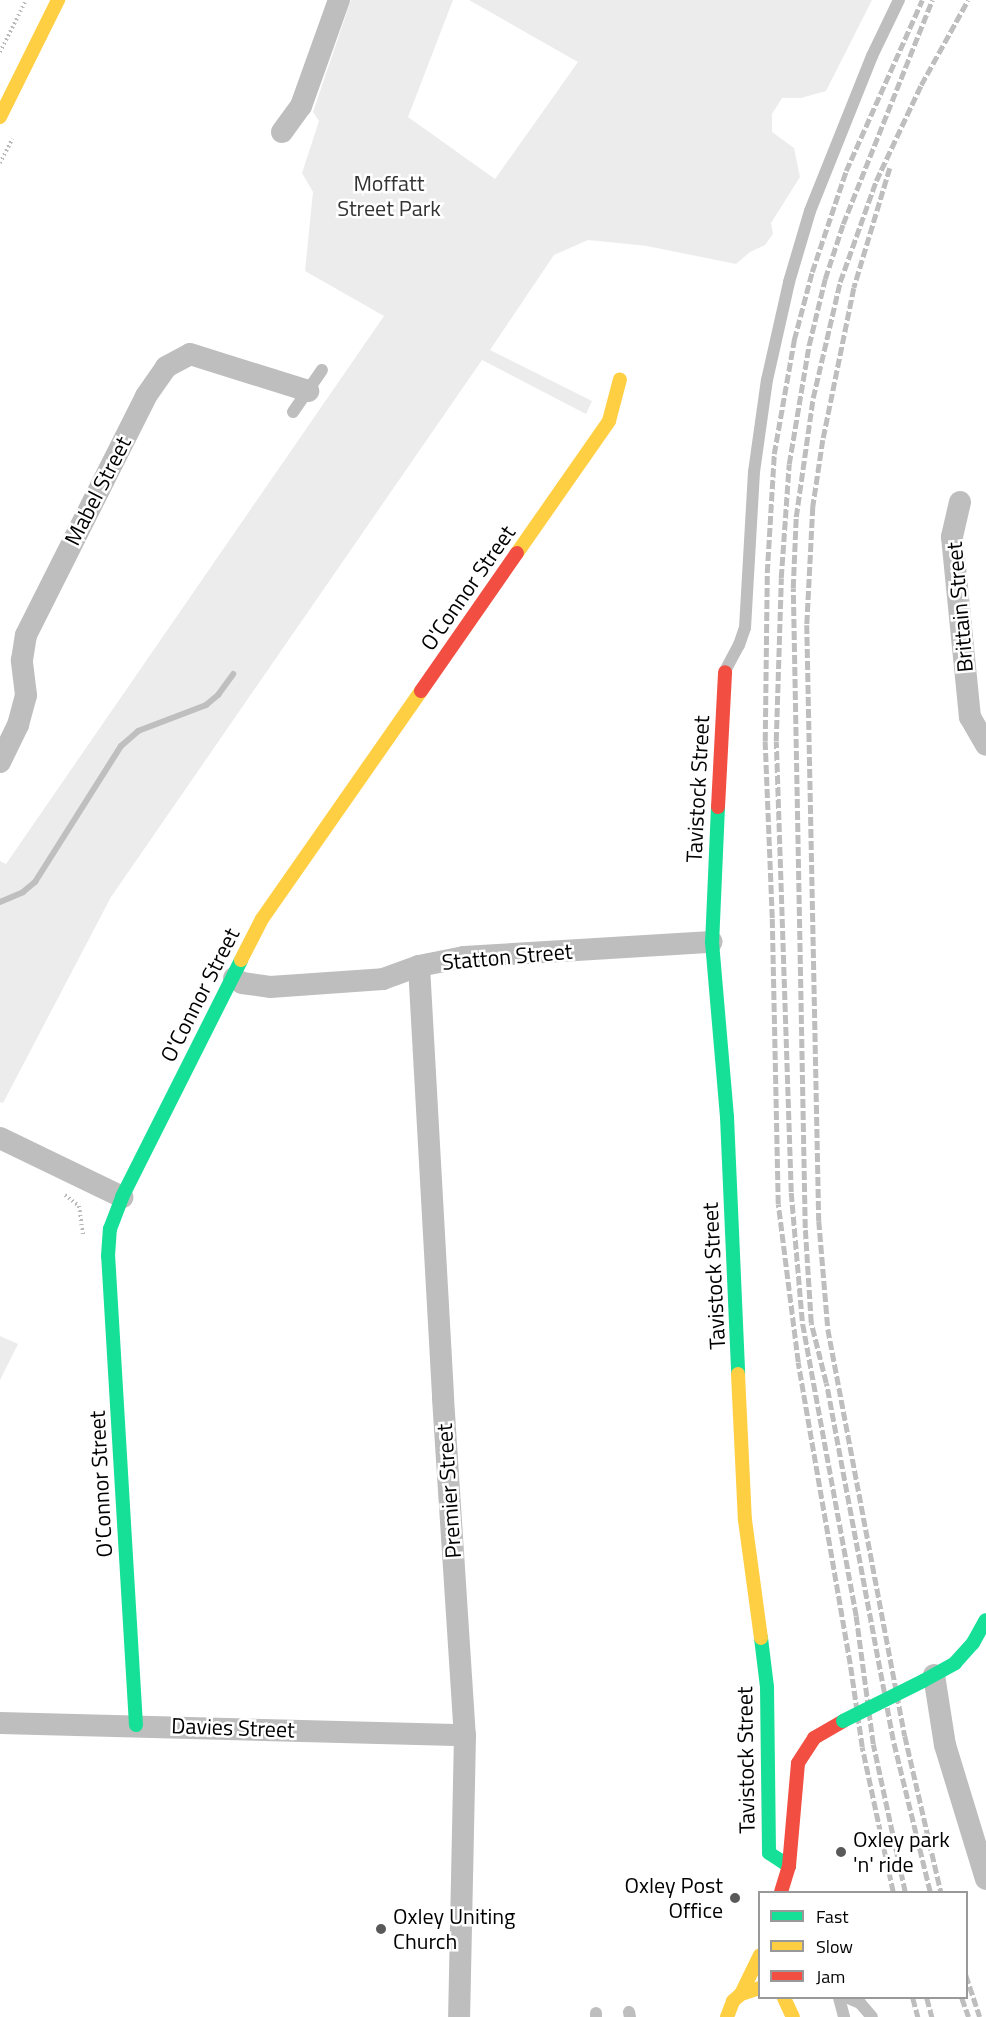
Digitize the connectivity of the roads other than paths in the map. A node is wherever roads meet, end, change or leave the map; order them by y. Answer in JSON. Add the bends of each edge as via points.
{"nodes":[{"id":1,"x":58,"y":0,"type":"edge"},
{"id":2,"x":339,"y":0,"type":"edge"},
{"id":3,"x":899,"y":0,"type":"edge"},
{"id":4,"x":0,"y":117,"type":"edge"},
{"id":5,"x":282,"y":132,"type":"dead end"},
{"id":6,"x":322,"y":370,"type":"dead end"},
{"id":7,"x":620,"y":379,"type":"dead end"},
{"id":8,"x":308,"y":391,"type":"junction"},
{"id":9,"x":293,"y":412,"type":"dead end"},
{"id":10,"x":960,"y":502,"type":"dead end"},
{"id":11,"x":725,"y":672,"type":"joint"},
{"id":12,"x":986,"y":745,"type":"edge"},
{"id":13,"x":0,"y":762,"type":"edge"},
{"id":14,"x":712,"y":942,"type":"junction"},
{"id":15,"x":419,"y":966,"type":"junction"},
{"id":16,"x":234,"y":978,"type":"junction"},
{"id":17,"x":0,"y":1138,"type":"edge"},
{"id":18,"x":122,"y":1197,"type":"junction"},
{"id":19,"x":986,"y":1620,"type":"edge"},
{"id":20,"x":928,"y":1678,"type":"junction"},
{"id":21,"x":0,"y":1723,"type":"edge"},
{"id":22,"x":136,"y":1725,"type":"junction"},
{"id":23,"x":465,"y":1736,"type":"junction"},
{"id":24,"x":789,"y":1866,"type":"junction"},
{"id":25,"x":986,"y":1879,"type":"edge"},
{"id":26,"x":782,"y":1891,"type":"edge"},
{"id":27,"x":795,"y":1891,"type":"edge"},
{"id":28,"x":758,"y":1957,"type":"edge"},
{"id":29,"x":758,"y":1988,"type":"edge"},
{"id":30,"x":737,"y":1998,"type":"junction"},
{"id":31,"x":785,"y":1999,"type":"edge"},
{"id":32,"x":839,"y":1999,"type":"edge"},
{"id":33,"x":850,"y":1999,"type":"edge"},
{"id":34,"x":710,"y":2015,"type":"dead end"},
{"id":35,"x":459,"y":2017,"type":"edge"},
{"id":36,"x":727,"y":2017,"type":"edge"},
{"id":37,"x":793,"y":2017,"type":"edge"},
{"id":38,"x":844,"y":2017,"type":"edge"},
{"id":39,"x":872,"y":2017,"type":"edge"}],
"edges":[{"from":1,"to":4,"type":"street"},
{"from":2,"to":5,"type":"street","via":[[301,106]]},
{"from":3,"to":11,"type":"lane","via":[[872,56],[810,211],[789,282],[767,380],[754,472],[745,628]]},
{"from":6,"to":8,"type":"lane"},
{"from":7,"to":16,"type":"street","name":"O'Connor Street","via":[[609,421],[262,919]]},
{"from":8,"to":9,"type":"lane"},
{"from":8,"to":13,"type":"street","name":"Mabel Street","via":[[190,354],[166,367],[146,396],[26,635],[22,660],[26,695],[18,725]]},
{"from":10,"to":12,"type":"street","name":"Brittain Street","via":[[952,537],[970,717]]},
{"from":11,"to":14,"type":"street","name":"Tavistock Street"},
{"from":14,"to":15,"type":"street","name":"Statton Street","via":[[464,957]]},
{"from":14,"to":24,"type":"street","name":"Tavistock Street","via":[[727,1117],[745,1520],[767,1687],[769,1853]]},
{"from":15,"to":16,"type":"street","name":"Statton Street","via":[[383,979],[270,987]]},
{"from":15,"to":23,"type":"street","name":"Premier Street"},
{"from":16,"to":18,"type":"street","name":"O'Connor Street"},
{"from":17,"to":18,"type":"street"},
{"from":18,"to":22,"type":"street","name":"O'Connor Street","via":[[110,1229],[108,1256]]},
{"from":19,"to":20,"type":"street","via":[[973,1643],[954,1663]]},
{"from":20,"to":24,"type":"street","bridge":true,"via":[[814,1738],[798,1763]]},
{"from":20,"to":25,"type":"street"},
{"from":21,"to":22,"type":"street","name":"Davies Street"},
{"from":22,"to":23,"type":"street","name":"Davies Street"},
{"from":23,"to":35,"type":"street","name":"Premier Street"},
{"from":24,"to":26,"type":"street"},
{"from":24,"to":27,"type":"street"},
{"from":28,"to":30,"type":"street"},
{"from":29,"to":30,"type":"street"},
{"from":30,"to":34,"type":"street"},
{"from":30,"to":36,"type":"street"},
{"from":31,"to":37,"type":"street"},
{"from":32,"to":38,"type":"lane"},
{"from":33,"to":39,"type":"lane","via":[[860,2003]]}]}
